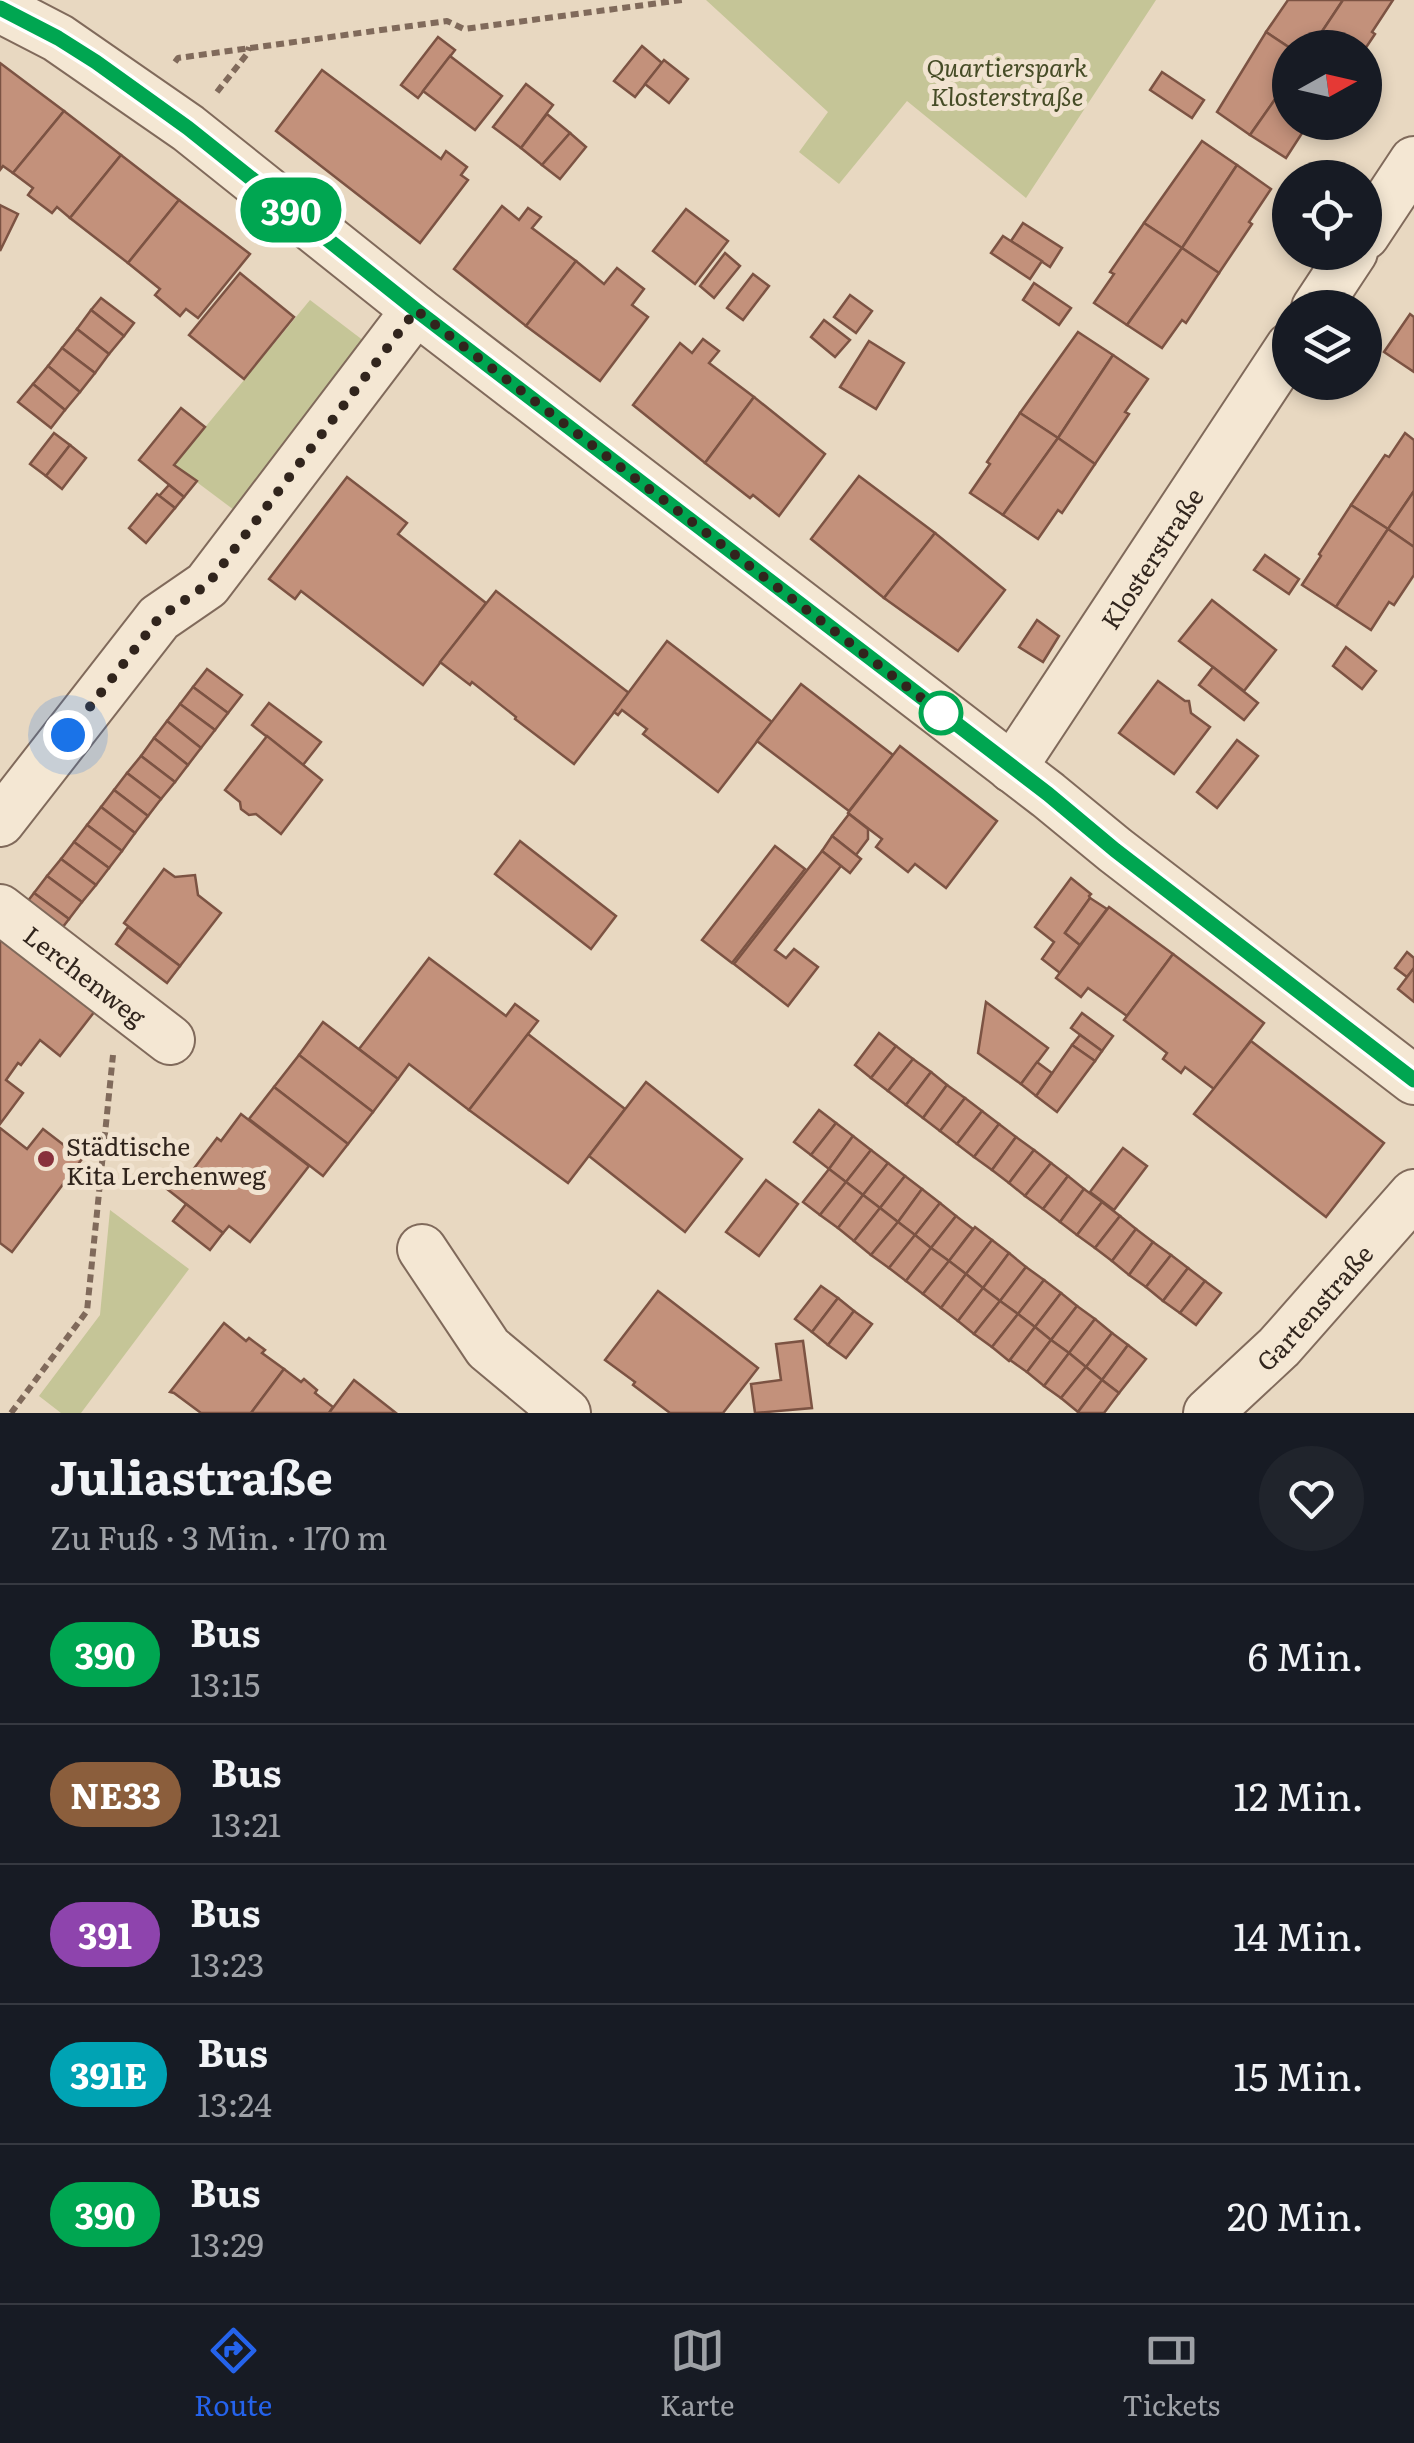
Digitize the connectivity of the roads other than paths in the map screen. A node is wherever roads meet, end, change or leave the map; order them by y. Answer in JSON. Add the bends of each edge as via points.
{"nodes":[{"id":1,"x":0,"y":8,"type":"edge"},
{"id":2,"x":67,"y":19,"type":"edge"},
{"id":3,"x":1414,"y":161,"type":"edge"},
{"id":4,"x":1382,"y":209,"type":"edge"},
{"id":5,"x":416,"y":310,"type":"junction"},
{"id":6,"x":1272,"y":374,"type":"edge"},
{"id":7,"x":1012,"y":768,"type":"junction"},
{"id":8,"x":0,"y":822,"type":"edge"},
{"id":9,"x":0,"y":910,"type":"edge"},
{"id":10,"x":170,"y":1040,"type":"dead end"},
{"id":11,"x":1414,"y":1080,"type":"edge"},
{"id":12,"x":1414,"y":1194,"type":"edge"},
{"id":13,"x":422,"y":1249,"type":"dead end"},
{"id":14,"x":566,"y":1413,"type":"edge"},
{"id":15,"x":1208,"y":1413,"type":"edge"}],
"edges":[{"from":1,"to":2,"type":"street"},
{"from":2,"to":5,"type":"street","via":[[144,96]]},
{"from":3,"to":4,"type":"street"},
{"from":5,"to":7,"type":"street"},
{"from":5,"to":8,"type":"street","via":[[208,584],[159,618]]},
{"from":6,"to":7,"type":"street","name":"Klosterstraße"},
{"from":7,"to":11,"type":"street"},
{"from":9,"to":10,"type":"street","name":"Lerchenweg"},
{"from":12,"to":15,"type":"street","name":"Gartenstraße","via":[[1279,1348]]},
{"from":13,"to":14,"type":"street","via":[[488,1348]]}]}
